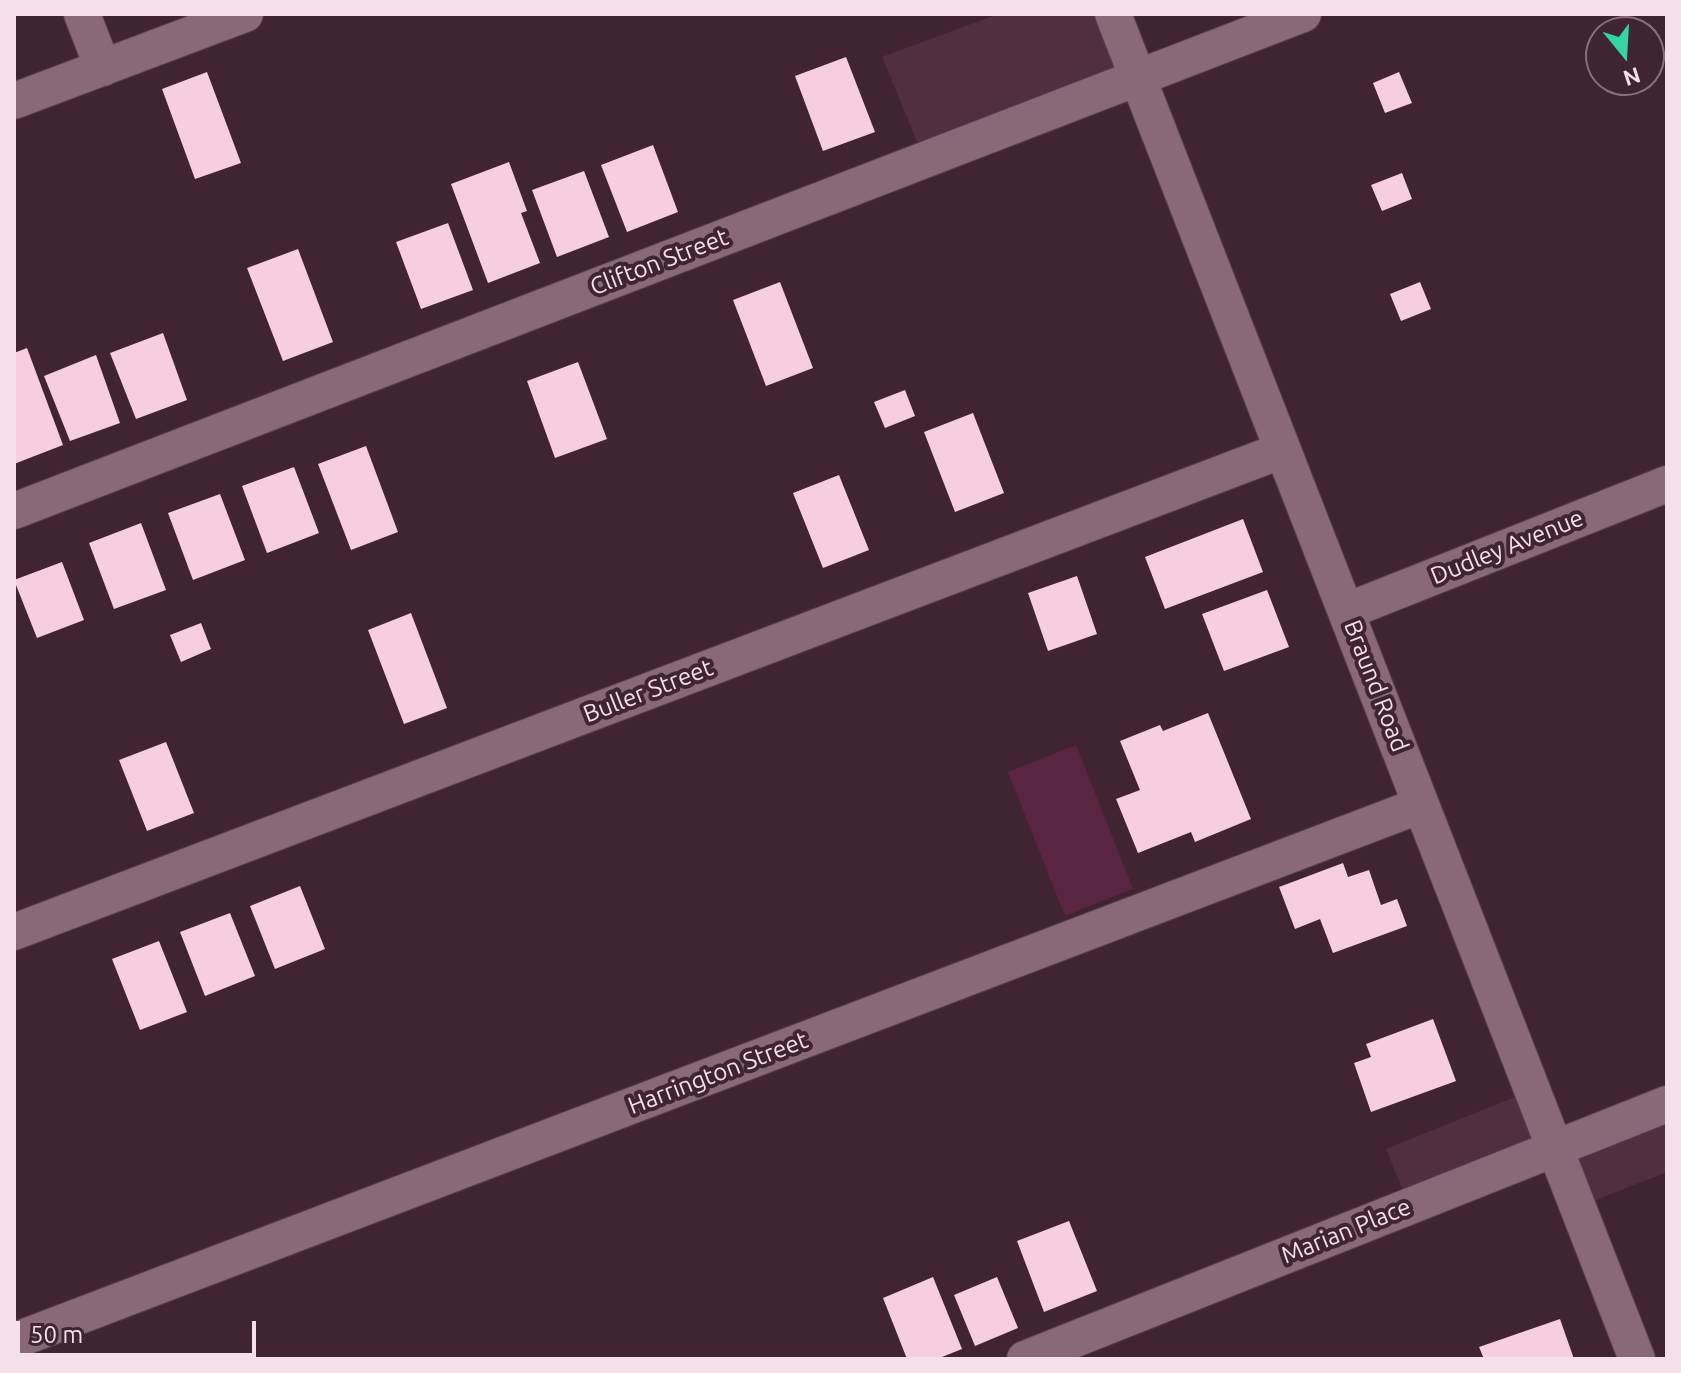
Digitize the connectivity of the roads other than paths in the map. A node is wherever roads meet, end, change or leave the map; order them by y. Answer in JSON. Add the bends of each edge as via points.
{"nodes":[{"id":1,"x":82,"y":14,"type":"edge"},
{"id":2,"x":245,"y":14,"type":"edge"},
{"id":3,"x":1113,"y":14,"type":"edge"},
{"id":4,"x":1303,"y":14,"type":"edge"},
{"id":5,"x":103,"y":68,"type":"junction"},
{"id":6,"x":1138,"y":78,"type":"junction"},
{"id":7,"x":14,"y":101,"type":"edge"},
{"id":8,"x":1283,"y":450,"type":"junction"},
{"id":9,"x":1667,"y":484,"type":"edge"},
{"id":10,"x":14,"y":511,"type":"edge"},
{"id":11,"x":1347,"y":611,"type":"junction"},
{"id":12,"x":1421,"y":805,"type":"junction"},
{"id":13,"x":14,"y":932,"type":"edge"},
{"id":14,"x":1667,"y":1104,"type":"edge"},
{"id":15,"x":1555,"y":1148,"type":"junction"},
{"id":16,"x":14,"y":1341,"type":"edge"},
{"id":17,"x":1025,"y":1359,"type":"edge"},
{"id":18,"x":1637,"y":1359,"type":"edge"}],
"edges":[{"from":1,"to":5,"type":"street"},
{"from":2,"to":5,"type":"street"},
{"from":3,"to":6,"type":"street","name":"Braund Road"},
{"from":4,"to":6,"type":"street","name":"Clifton Street"},
{"from":5,"to":7,"type":"street"},
{"from":6,"to":8,"type":"street","name":"Braund Road"},
{"from":6,"to":10,"type":"street","name":"Clifton Street"},
{"from":8,"to":11,"type":"street","name":"Braund Road"},
{"from":8,"to":13,"type":"street","name":"Buller Street"},
{"from":9,"to":11,"type":"street","name":"Dudley Avenue"},
{"from":11,"to":12,"type":"street","name":"Braund Road"},
{"from":12,"to":15,"type":"street","name":"Braund Road"},
{"from":12,"to":16,"type":"street","name":"Harrington Street"},
{"from":14,"to":15,"type":"street","name":"Marian Place"},
{"from":15,"to":17,"type":"street","name":"Marian Place"},
{"from":15,"to":18,"type":"street","name":"Braund Road"}]}
